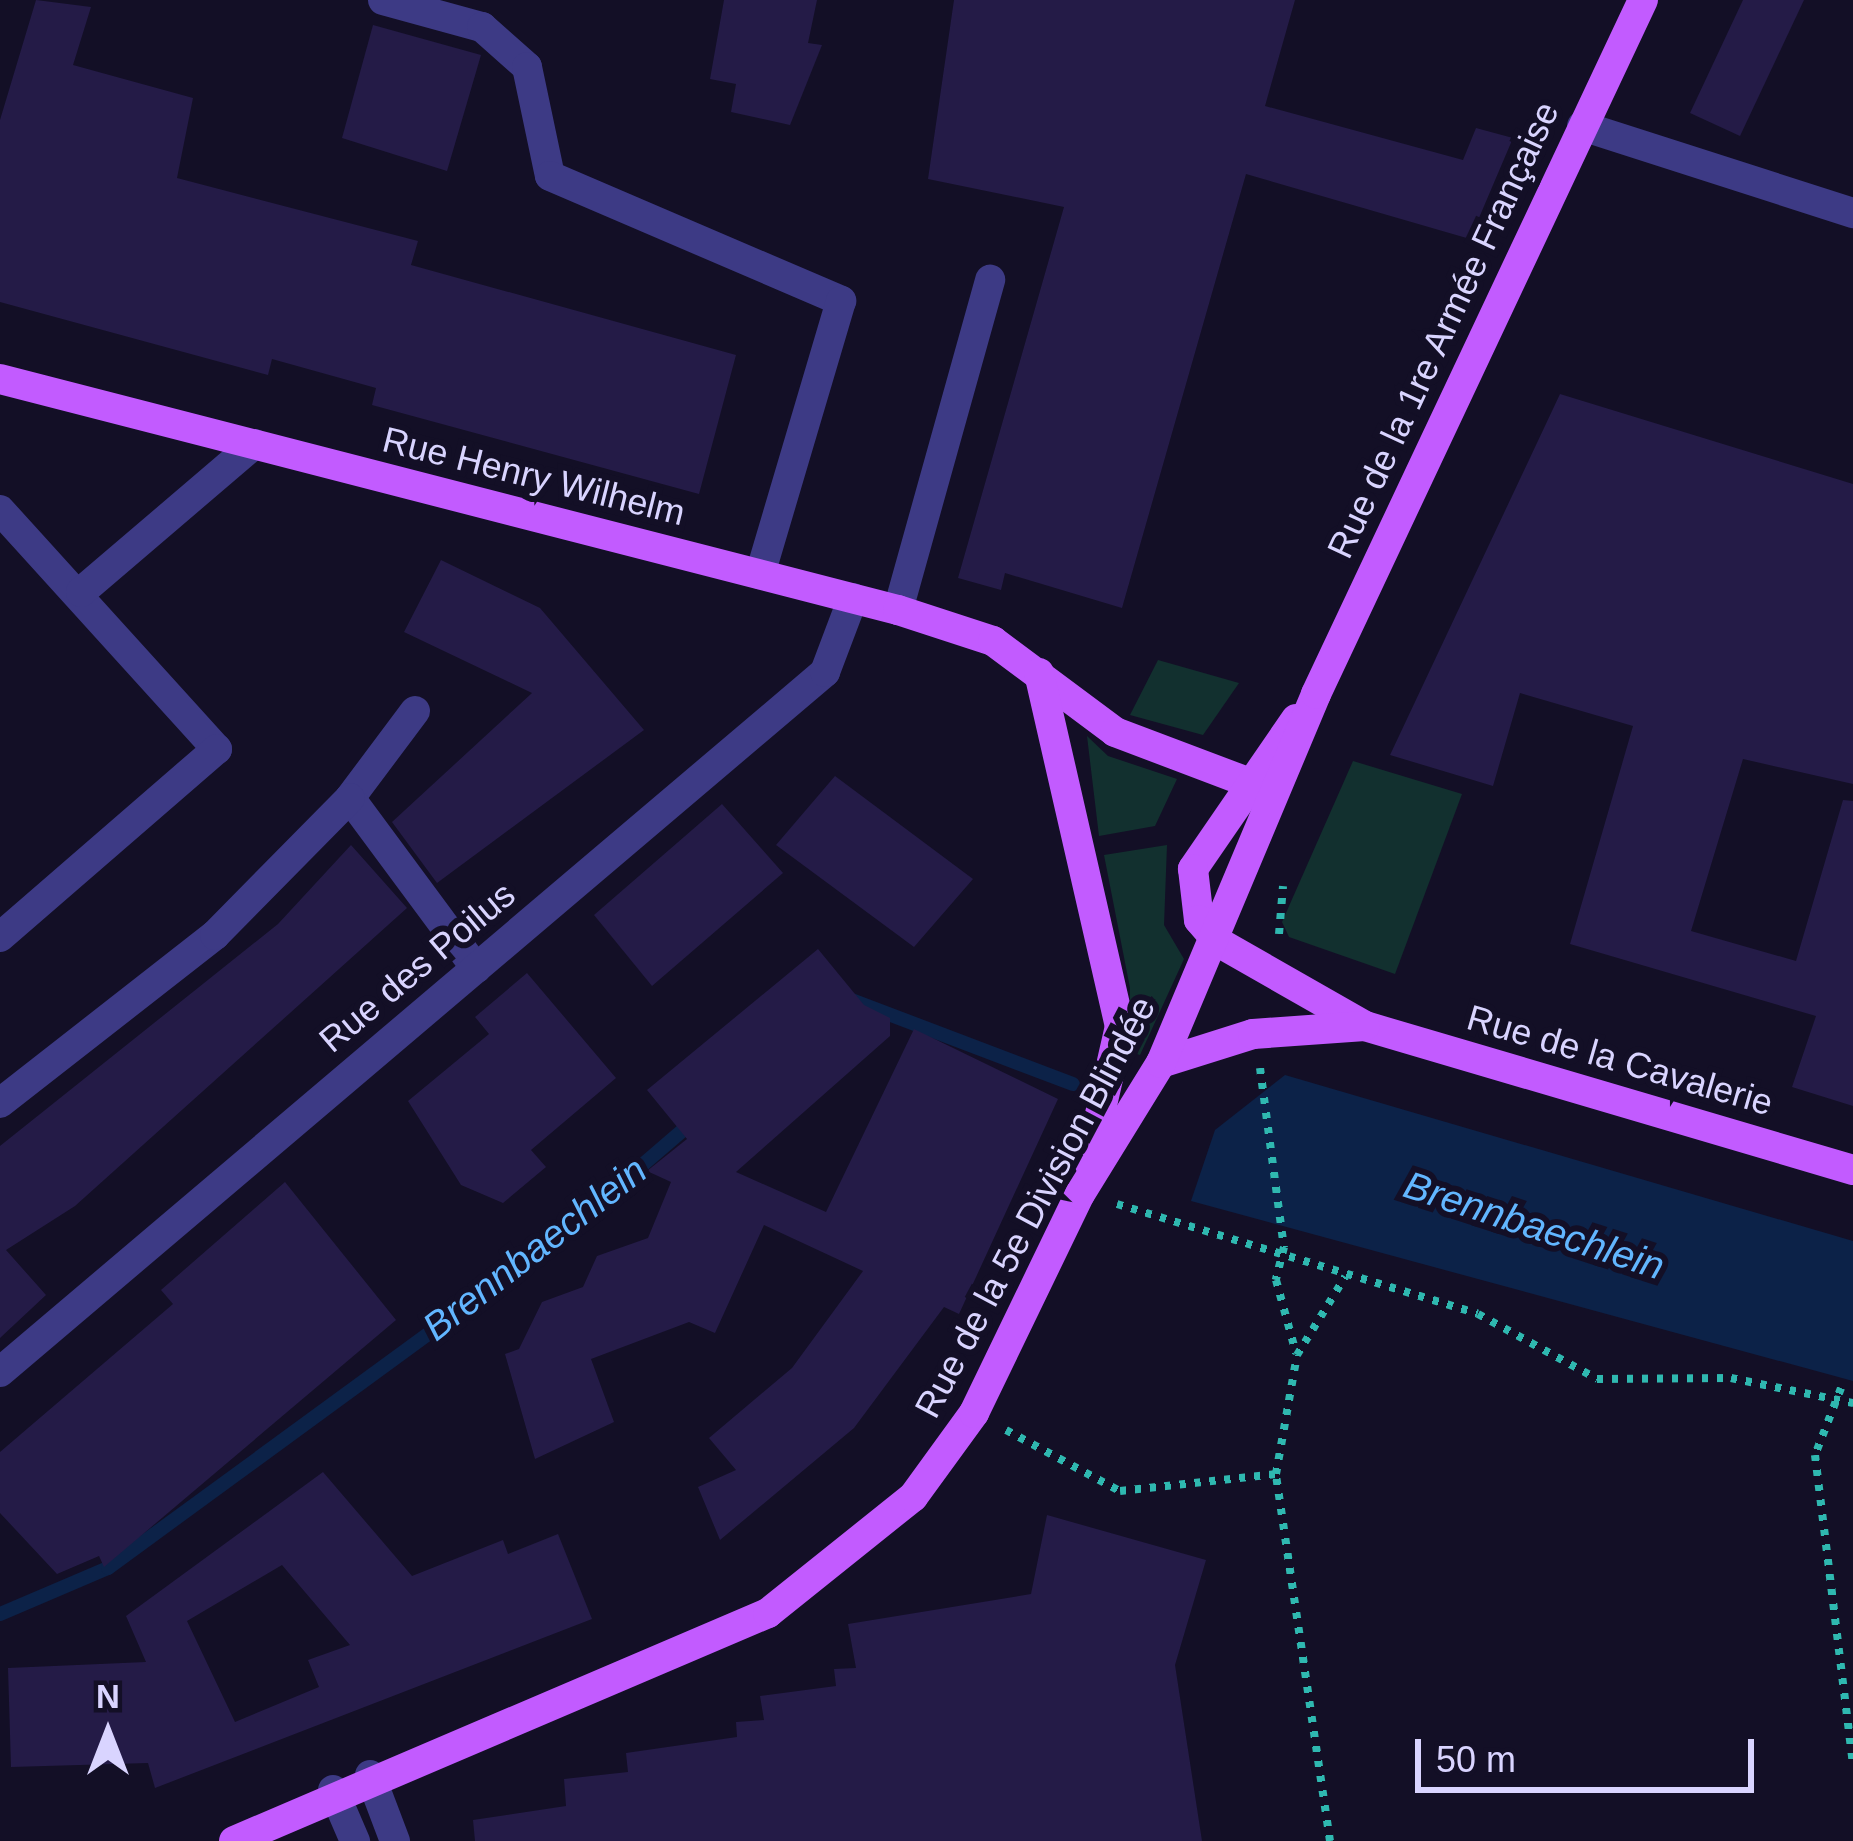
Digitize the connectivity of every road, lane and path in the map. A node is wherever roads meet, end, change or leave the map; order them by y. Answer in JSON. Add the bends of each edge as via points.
{"nodes":[{"id":1,"x":383,"y":0,"type":"edge"},
{"id":2,"x":1643,"y":0,"type":"edge"},
{"id":3,"x":1582,"y":126,"type":"junction"},
{"id":4,"x":1853,"y":213,"type":"edge"},
{"id":5,"x":990,"y":280,"type":"dead end"},
{"id":6,"x":0,"y":379,"type":"edge"},
{"id":7,"x":254,"y":444,"type":"junction"},
{"id":8,"x":0,"y":510,"type":"edge"},
{"id":9,"x":760,"y":574,"type":"junction"},
{"id":10,"x":81,"y":592,"type":"junction"},
{"id":11,"x":853,"y":598,"type":"junction"},
{"id":12,"x":898,"y":610,"type":"junction"},
{"id":13,"x":1039,"y":673,"type":"junction"},
{"id":14,"x":1316,"y":694,"type":"junction"},
{"id":15,"x":416,"y":711,"type":"dead end"},
{"id":16,"x":1245,"y":781,"type":"junction"},
{"id":17,"x":350,"y":798,"type":"junction"},
{"id":18,"x":1283,"y":886,"type":"dead end"},
{"id":19,"x":1279,"y":935,"type":"dead end"},
{"id":20,"x":0,"y":937,"type":"edge"},
{"id":21,"x":1218,"y":942,"type":"junction"},
{"id":22,"x":476,"y":968,"type":"junction"},
{"id":23,"x":1365,"y":1026,"type":"junction"},
{"id":24,"x":1162,"y":1063,"type":"junction"},
{"id":25,"x":1260,"y":1066,"type":"dead end"},
{"id":26,"x":0,"y":1103,"type":"edge"},
{"id":27,"x":1853,"y":1170,"type":"edge"},
{"id":28,"x":1080,"y":1194,"type":"junction"},
{"id":29,"x":1284,"y":1247,"type":"junction"},
{"id":30,"x":1345,"y":1277,"type":"junction"},
{"id":31,"x":1297,"y":1354,"type":"junction"},
{"id":32,"x":0,"y":1372,"type":"edge"},
{"id":33,"x":1841,"y":1388,"type":"dead end"},
{"id":34,"x":1837,"y":1399,"type":"junction"},
{"id":35,"x":1853,"y":1403,"type":"edge"},
{"id":36,"x":974,"y":1413,"type":"junction"},
{"id":37,"x":1276,"y":1474,"type":"junction"},
{"id":38,"x":1853,"y":1764,"type":"edge"},
{"id":39,"x":370,"y":1775,"type":"junction"},
{"id":40,"x":333,"y":1790,"type":"junction"},
{"id":41,"x":234,"y":1841,"type":"edge"},
{"id":42,"x":355,"y":1841,"type":"edge"},
{"id":43,"x":395,"y":1841,"type":"edge"},
{"id":44,"x":1330,"y":1841,"type":"edge"}],
"edges":[{"from":1,"to":9,"type":"street","via":[[482,28],[527,67],[550,176],[842,301]]},
{"from":2,"to":3,"type":"main road","name":"Rue de la 1re Armée Française"},
{"from":3,"to":4,"type":"street"},
{"from":3,"to":14,"type":"main road","name":"Rue de la 1re Armée Française"},
{"from":5,"to":12,"type":"street"},
{"from":6,"to":7,"type":"main road","name":"Rue Henry Wilhelm"},
{"from":7,"to":9,"type":"main road","name":"Rue Henry Wilhelm"},
{"from":7,"to":10,"type":"street"},
{"from":8,"to":10,"type":"street"},
{"from":9,"to":11,"type":"main road","name":"Rue Henry Wilhelm"},
{"from":10,"to":20,"type":"street","via":[[217,749]]},
{"from":11,"to":12,"type":"main road","name":"Rue Henry Wilhelm"},
{"from":11,"to":22,"type":"street","name":"Rue des Poilus","via":[[825,672]]},
{"from":12,"to":13,"type":"main road","name":"Rue Henry Wilhelm","via":[[993,641]]},
{"from":13,"to":16,"type":"main road","name":"Rue Henry Wilhelm","via":[[1115,732]]},
{"from":13,"to":28,"type":"main road","via":[[1120,1026]]},
{"from":14,"to":16,"type":"main road"},
{"from":14,"to":21,"type":"main road","name":"Rue de la 5e Division Blindée"},
{"from":15,"to":17,"type":"street"},
{"from":16,"to":21,"type":"main road","via":[[1193,869],[1199,920]]},
{"from":17,"to":22,"type":"street"},
{"from":17,"to":26,"type":"street","via":[[215,935]]},
{"from":18,"to":19,"type":"path"},
{"from":21,"to":23,"type":"main road","name":"Rue de la Cavalerie"},
{"from":21,"to":24,"type":"main road","name":"Rue de la 5e Division Blindée"},
{"from":22,"to":32,"type":"street","name":"Rue des Poilus"},
{"from":23,"to":24,"type":"main road","name":"Rue de la Cavalerie","via":[[1253,1034]]},
{"from":23,"to":27,"type":"main road","name":"Rue de la Cavalerie"},
{"from":24,"to":28,"type":"main road","name":"Rue de la 5e Division Blindée"},
{"from":25,"to":29,"type":"path"},
{"from":28,"to":29,"type":"path"},
{"from":28,"to":36,"type":"main road","name":"Rue de la 5e Division Blindée"},
{"from":29,"to":30,"type":"path"},
{"from":29,"to":31,"type":"path","via":[[1276,1280]]},
{"from":30,"to":31,"type":"path"},
{"from":30,"to":34,"type":"path","via":[[1478,1314],[1597,1378],[1731,1378]]},
{"from":31,"to":37,"type":"path"},
{"from":33,"to":34,"type":"path"},
{"from":34,"to":35,"type":"path"},
{"from":34,"to":38,"type":"path","via":[[1815,1455]]},
{"from":36,"to":37,"type":"path","via":[[1120,1491]]},
{"from":36,"to":39,"type":"main road","name":"Rue de la 5e Division Blindée","via":[[913,1497],[768,1612]]},
{"from":37,"to":44,"type":"path"},
{"from":39,"to":40,"type":"main road","name":"Rue de la 5e Division Blindée"},
{"from":39,"to":43,"type":"street"},
{"from":40,"to":41,"type":"main road","name":"Rue de la 5e Division Blindée"},
{"from":40,"to":42,"type":"street"}]}
